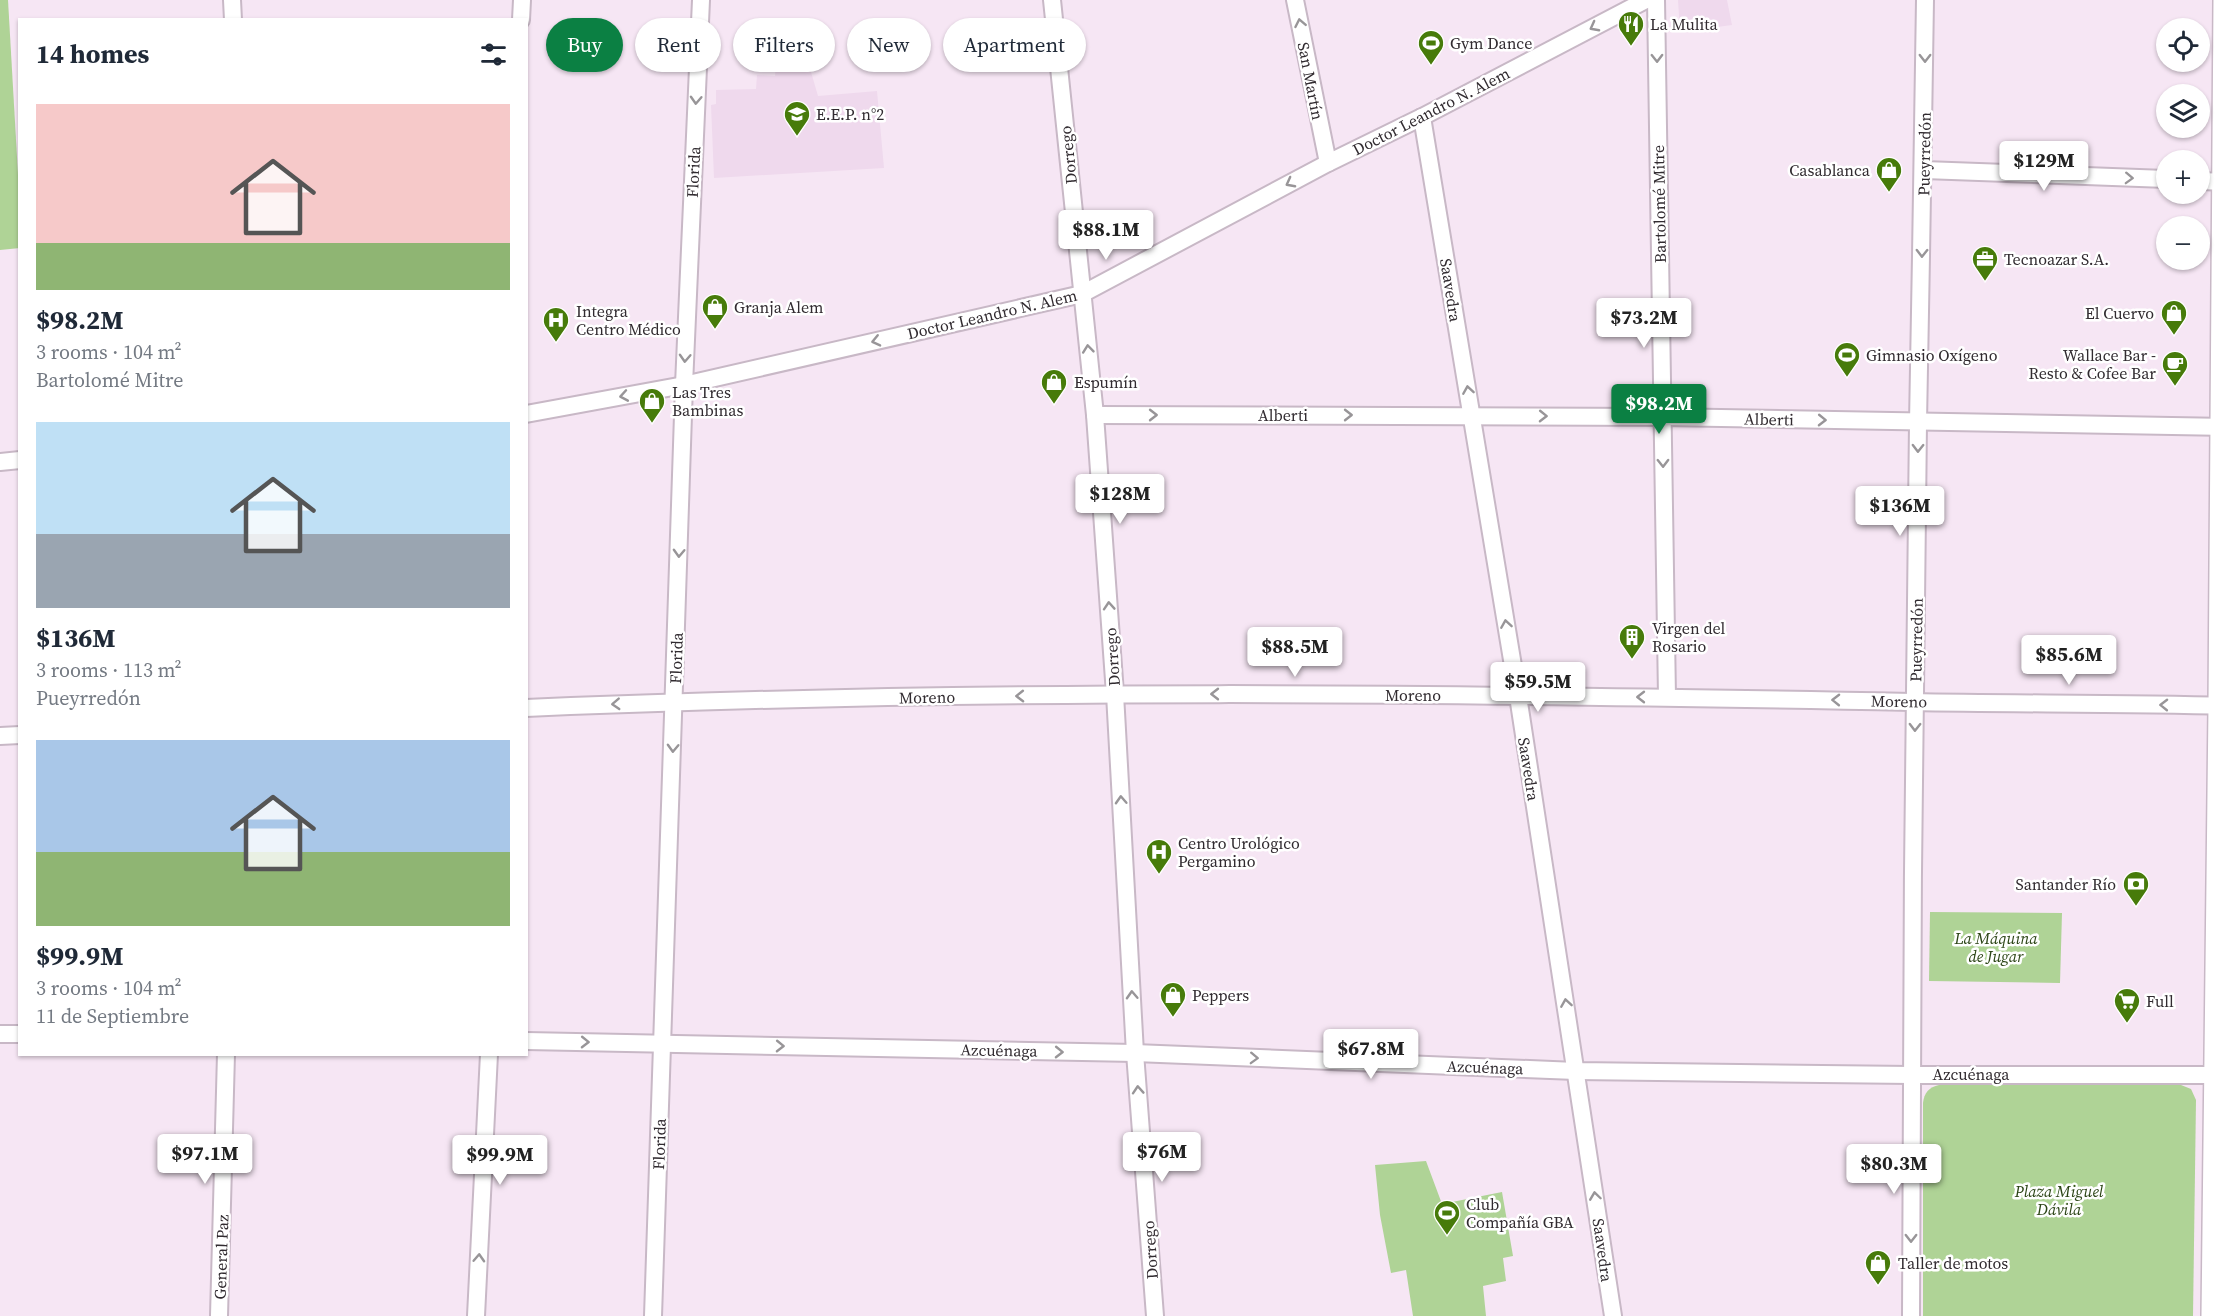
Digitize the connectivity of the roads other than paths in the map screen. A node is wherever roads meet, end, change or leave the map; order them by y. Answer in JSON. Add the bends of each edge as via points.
{"nodes":[{"id":1,"x":232,"y":0,"type":"edge"},
{"id":2,"x":522,"y":0,"type":"edge"},
{"id":3,"x":701,"y":0,"type":"edge"},
{"id":4,"x":1052,"y":0,"type":"edge"},
{"id":5,"x":1295,"y":0,"type":"edge"},
{"id":6,"x":1646,"y":0,"type":"edge"},
{"id":7,"x":1656,"y":0,"type":"edge"},
{"id":8,"x":1925,"y":0,"type":"edge"},
{"id":9,"x":2227,"y":0,"type":"edge"},
{"id":10,"x":233,"y":18,"type":"edge"},
{"id":11,"x":521,"y":18,"type":"edge"},
{"id":12,"x":1422,"y":117,"type":"junction"},
{"id":13,"x":1328,"y":163,"type":"junction"},
{"id":14,"x":1924,"y":170,"type":"junction"},
{"id":15,"x":2156,"y":180,"type":"edge"},
{"id":16,"x":2217,"y":181,"type":"edge"},
{"id":17,"x":1082,"y":294,"type":"junction"},
{"id":18,"x":684,"y":385,"type":"junction"},
{"id":19,"x":528,"y":414,"type":"edge"},
{"id":20,"x":1095,"y":415,"type":"junction"},
{"id":21,"x":1472,"y":416,"type":"junction"},
{"id":22,"x":1662,"y":417,"type":"junction"},
{"id":23,"x":1918,"y":421,"type":"junction"},
{"id":24,"x":2226,"y":427,"type":"edge"},
{"id":25,"x":18,"y":460,"type":"edge"},
{"id":26,"x":0,"y":462,"type":"edge"},
{"id":27,"x":1115,"y":694,"type":"junction"},
{"id":28,"x":1518,"y":696,"type":"junction"},
{"id":29,"x":1666,"y":697,"type":"junction"},
{"id":30,"x":675,"y":702,"type":"junction"},
{"id":31,"x":1915,"y":702,"type":"junction"},
{"id":32,"x":2225,"y":706,"type":"edge"},
{"id":33,"x":528,"y":708,"type":"edge"},
{"id":34,"x":18,"y":735,"type":"edge"},
{"id":35,"x":0,"y":736,"type":"edge"},
{"id":36,"x":0,"y":1034,"type":"edge"},
{"id":37,"x":18,"y":1034,"type":"edge"},
{"id":38,"x":528,"y":1041,"type":"edge"},
{"id":39,"x":663,"y":1043,"type":"junction"},
{"id":40,"x":1136,"y":1053,"type":"junction"},
{"id":41,"x":226,"y":1056,"type":"edge"},
{"id":42,"x":489,"y":1056,"type":"edge"},
{"id":43,"x":1576,"y":1071,"type":"junction"},
{"id":44,"x":1911,"y":1074,"type":"junction"},
{"id":45,"x":2222,"y":1074,"type":"edge"},
{"id":46,"x":219,"y":1316,"type":"edge"},
{"id":47,"x":476,"y":1316,"type":"edge"},
{"id":48,"x":654,"y":1316,"type":"edge"},
{"id":49,"x":1155,"y":1316,"type":"edge"},
{"id":50,"x":1613,"y":1316,"type":"edge"},
{"id":51,"x":1911,"y":1316,"type":"edge"},
{"id":52,"x":2215,"y":1316,"type":"edge"}],
"edges":[{"from":1,"to":10,"type":"street"},
{"from":2,"to":11,"type":"street"},
{"from":3,"to":18,"type":"street","name":"Florida","one_way":true},
{"from":4,"to":17,"type":"street","name":"Dorrego"},
{"from":13,"to":5,"type":"street","name":"San Martín","one_way":true},
{"from":6,"to":12,"type":"street","name":"Doctor Leandro N. Alem","one_way":true},
{"from":7,"to":22,"type":"street","name":"Bartolomé Mitre","one_way":true},
{"from":8,"to":14,"type":"street","name":"Pueyrredón","one_way":true},
{"from":9,"to":16,"type":"main road"},
{"from":12,"to":13,"type":"street","name":"Doctor Leandro N. Alem"},
{"from":21,"to":12,"type":"street","name":"Saavedra","one_way":true},
{"from":13,"to":17,"type":"street","name":"Doctor Leandro N. Alem","one_way":true},
{"from":14,"to":15,"type":"street","one_way":true},
{"from":14,"to":23,"type":"street","name":"Pueyrredón","one_way":true},
{"from":16,"to":24,"type":"main road"},
{"from":17,"to":18,"type":"street","name":"Doctor Leandro N. Alem","one_way":true},
{"from":20,"to":17,"type":"street","name":"Dorrego","one_way":true},
{"from":18,"to":19,"type":"street","name":"Doctor Leandro N. Alem","one_way":true},
{"from":18,"to":30,"type":"street","name":"Florida","one_way":true},
{"from":20,"to":21,"type":"street","name":"Alberti","one_way":true},
{"from":27,"to":20,"type":"street","name":"Dorrego","one_way":true},
{"from":21,"to":22,"type":"street","name":"Alberti","one_way":true},
{"from":28,"to":21,"type":"street","name":"Saavedra","one_way":true},
{"from":22,"to":23,"type":"street","name":"Alberti","one_way":true},
{"from":22,"to":29,"type":"street","name":"Bartolomé Mitre","one_way":true},
{"from":23,"to":24,"type":"street","name":"Alberti"},
{"from":23,"to":31,"type":"street","name":"Pueyrredón","one_way":true},
{"from":24,"to":32,"type":"main road"},
{"from":25,"to":26,"type":"street"},
{"from":28,"to":27,"type":"street","name":"Moreno","one_way":true},
{"from":27,"to":30,"type":"street","name":"Moreno","one_way":true},
{"from":40,"to":27,"type":"street","name":"Dorrego","one_way":true},
{"from":29,"to":28,"type":"street","name":"Moreno","one_way":true},
{"from":43,"to":28,"type":"street","name":"Saavedra","one_way":true},
{"from":31,"to":29,"type":"street","name":"Moreno","one_way":true},
{"from":30,"to":33,"type":"street","name":"Moreno","one_way":true},
{"from":30,"to":39,"type":"street","name":"Florida","one_way":true},
{"from":32,"to":31,"type":"street","name":"Moreno","one_way":true},
{"from":31,"to":44,"type":"street","name":"Pueyrredón","one_way":true},
{"from":32,"to":45,"type":"main road"},
{"from":34,"to":35,"type":"street"},
{"from":36,"to":37,"type":"street"},
{"from":38,"to":39,"type":"street","name":"Azcuénaga","one_way":true},
{"from":39,"to":40,"type":"street","name":"Azcuénaga","one_way":true},
{"from":39,"to":48,"type":"street","name":"Florida"},
{"from":40,"to":43,"type":"street","name":"Azcuénaga","one_way":true},
{"from":49,"to":40,"type":"street","name":"Dorrego","one_way":true},
{"from":41,"to":46,"type":"street","name":"General Paz"},
{"from":47,"to":42,"type":"street","one_way":true},
{"from":43,"to":44,"type":"street","name":"Azcuénaga"},
{"from":50,"to":43,"type":"street","name":"Saavedra","one_way":true},
{"from":44,"to":45,"type":"street","name":"Azcuénaga"},
{"from":44,"to":51,"type":"street","name":"Pueyrredón","one_way":true},
{"from":45,"to":52,"type":"main road"}]}
